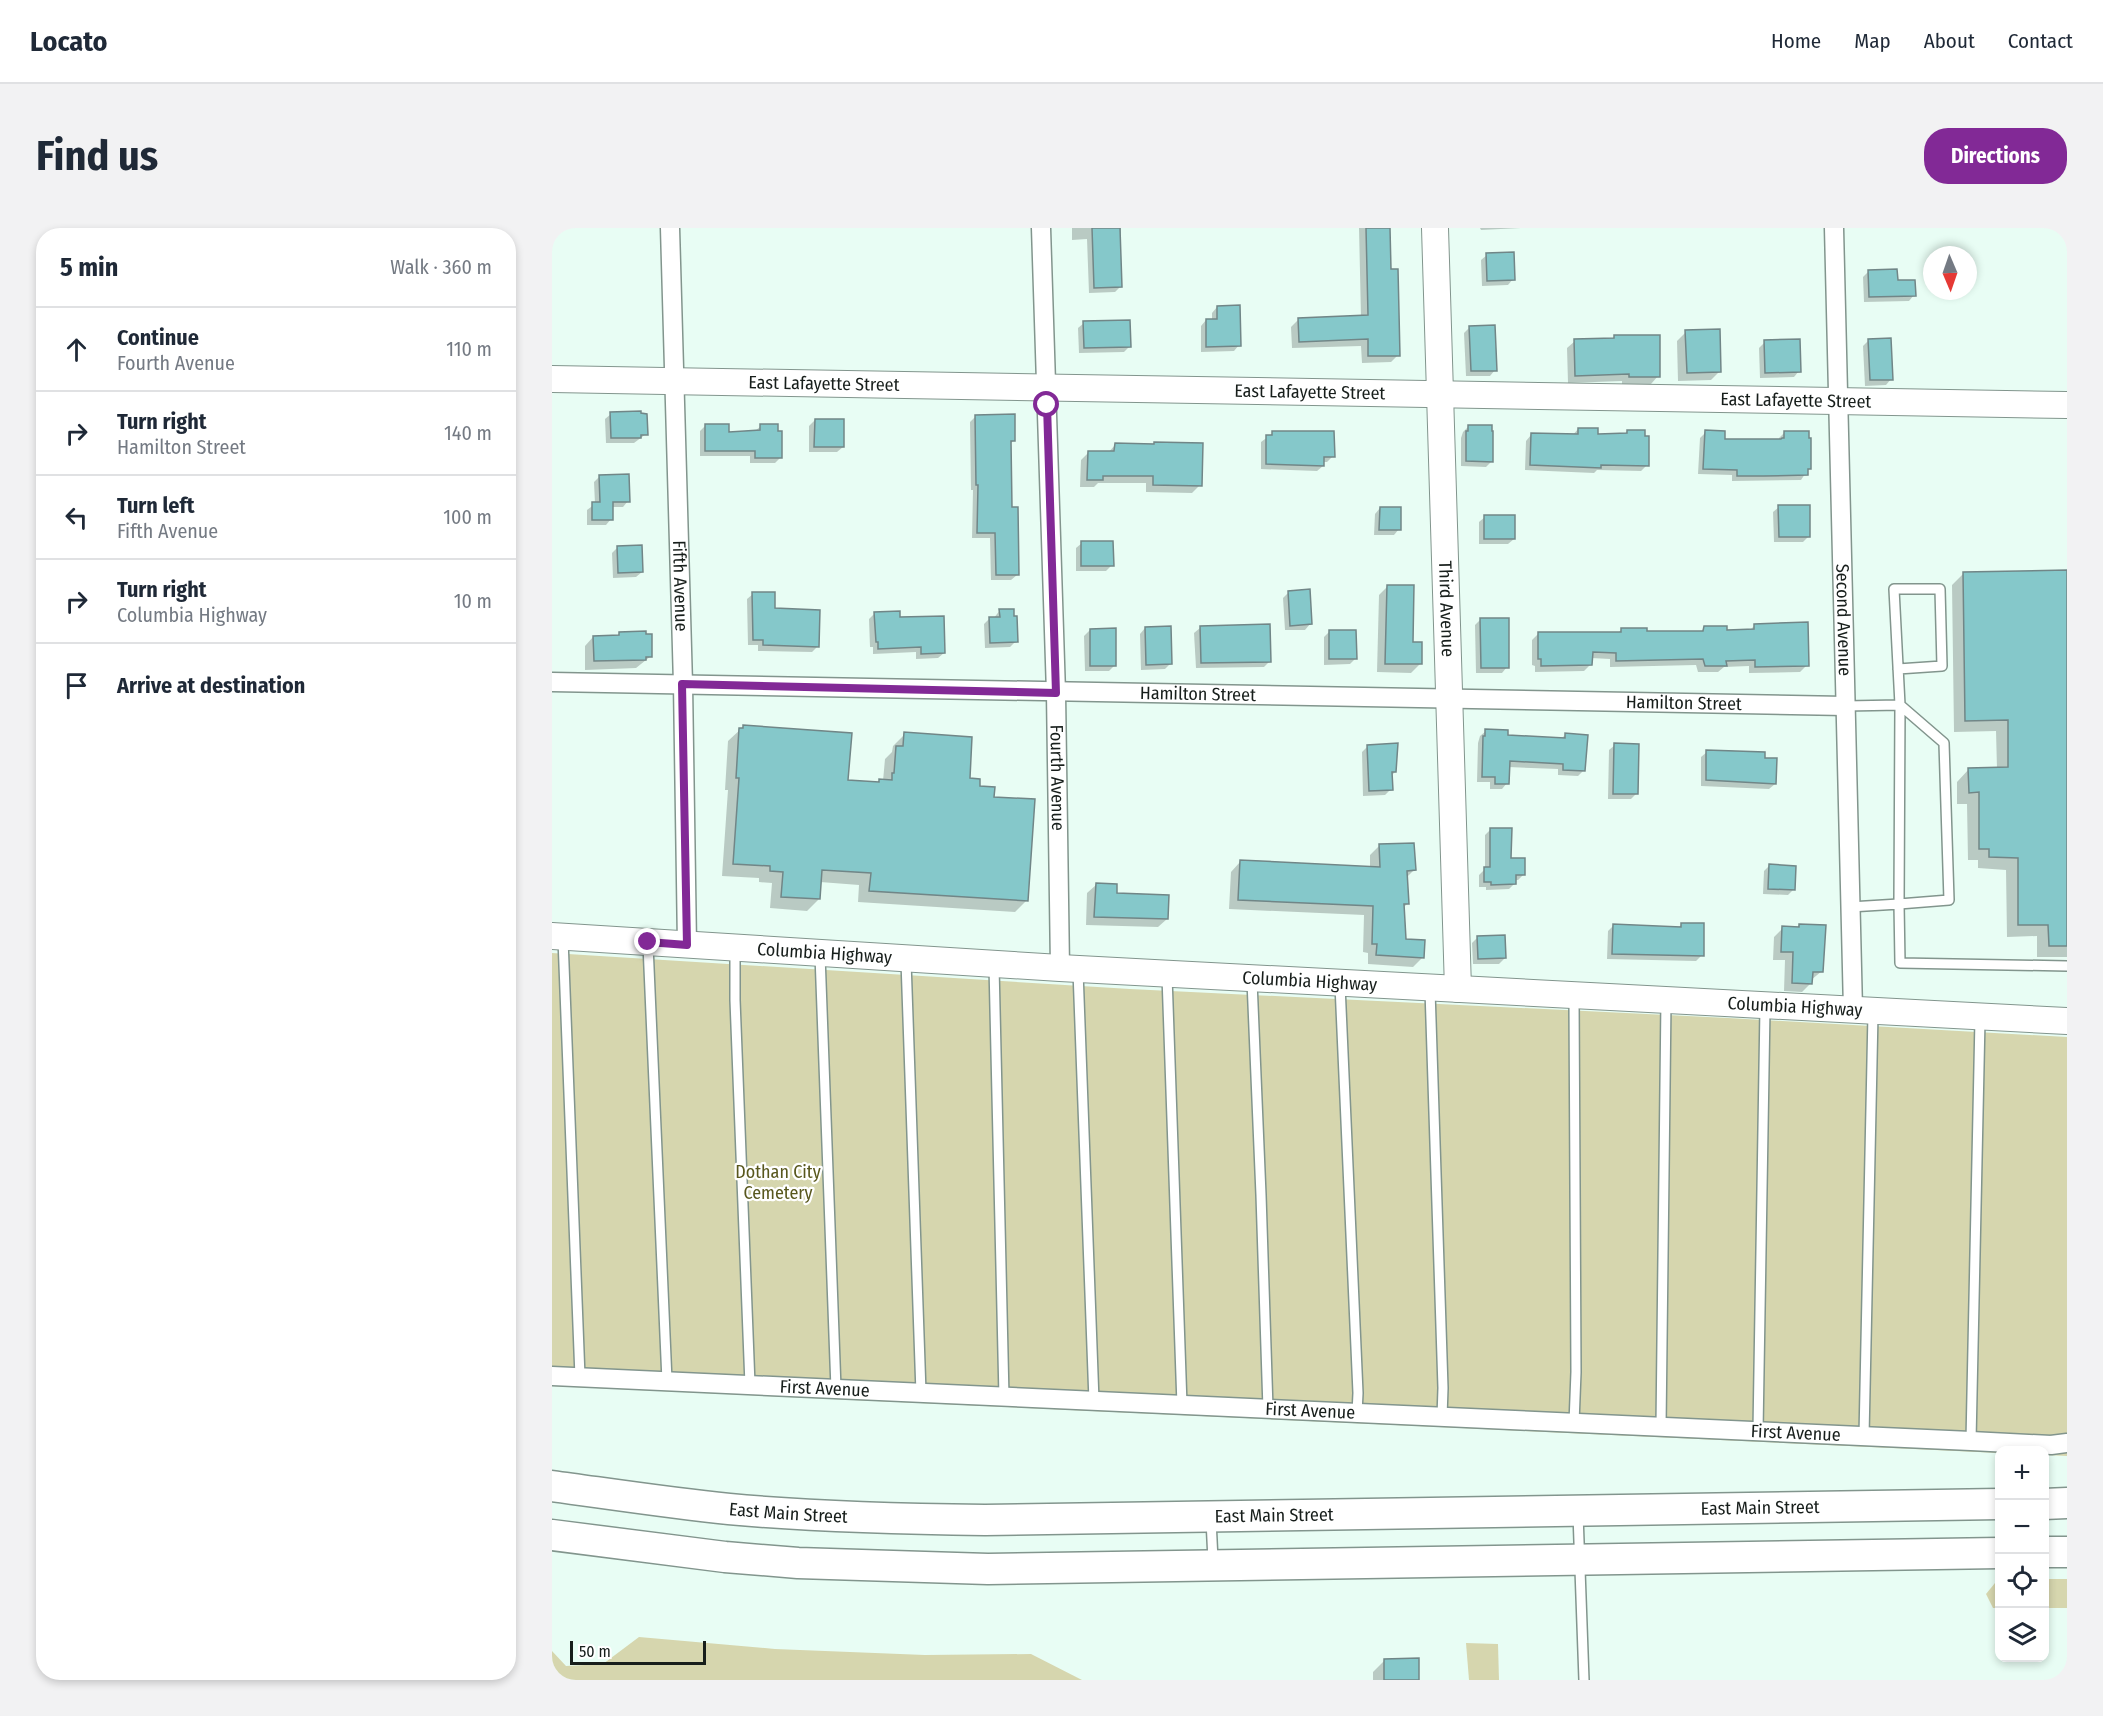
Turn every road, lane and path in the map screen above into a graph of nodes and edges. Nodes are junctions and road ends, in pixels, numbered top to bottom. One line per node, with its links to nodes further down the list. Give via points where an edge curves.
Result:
1 (670, 228): 6 (street, Fifth Avenue)
2 (1041, 228): 7 (street, Fourth Avenue)
3 (1435, 228): 8 (street, Third Avenue)
4 (1834, 228): 9 (street, Second Avenue)
5 (552, 380): 6 (street, East Lafayette Street)
6 (674, 382): 7 (street, East Lafayette Street); 13 (street, Fifth Avenue)
7 (1046, 388): 8 (street, East Lafayette Street); 14 (street, Fourth Avenue)
8 (1440, 395): 9 (street, East Lafayette Street); 15 (street, Third Avenue)
9 (1837, 401): 10 (street, East Lafayette Street); 17 (street, Second Avenue)
10 (2067, 405)
11 (1898, 669): 11 (lane, via 1893,589 1940,589 1942,666); 16 (lane)
12 (552, 682): 13 (street, Hamilton Street)
13 (682, 684): 14 (street, Hamilton Street); 22 (street, Fifth Avenue)
14 (1056, 693): 15 (street, Hamilton Street); 28 (street, Fourth Avenue)
15 (1450, 698): 17 (street, Hamilton Street); 33 (street, Third Avenue)
16 (1900, 705): 17 (lane); 18 (lane); 18 (lane, via 1944,742 1949,900)
17 (1845, 706): 19 (street, Second Avenue)
18 (1899, 904): 19 (lane); 27 (lane, via 1900,963)
19 (1850, 907): 37 (street, Second Avenue)
20 (558, 936): 21 (street, Columbia Highway); 41 (lane)
21 (648, 942): 22 (street, Columbia Highway); 42 (lane)
22 (687, 945): 23 (street, Columbia Highway)
23 (735, 948): 24 (street, Columbia Highway); 43 (lane)
24 (820, 953): 25 (street, Columbia Highway); 44 (lane)
25 (906, 958): 26 (street, Columbia Highway); 45 (lane)
26 (993, 964): 28 (street, Columbia Highway); 46 (lane)
27 (2067, 966)
28 (1069, 968): 29 (street, Columbia Highway); 47 (lane)
29 (1166, 974): 30 (street, Columbia Highway); 48 (lane)
30 (1252, 978): 31 (street, Columbia Highway); 49 (lane)
31 (1340, 983): 32 (street, Columbia Highway); 50 (lane)
32 (1430, 988): 33 (street, Columbia Highway); 51 (lane)
33 (1458, 989): 34 (street, Columbia Highway)
34 (1574, 995): 35 (street, Columbia Highway); 52 (lane)
35 (1666, 1000): 36 (street, Columbia Highway); 53 (lane)
36 (1766, 1005): 37 (street, Columbia Highway); 54 (lane)
37 (1863, 1011): 38 (street, Columbia Highway); 55 (lane)
38 (1980, 1017): 39 (street, Columbia Highway); 56 (lane)
39 (2067, 1021)
40 (552, 1376): 41 (street, First Avenue)
41 (580, 1377): 42 (street, First Avenue)
42 (667, 1381): 43 (street, First Avenue)
43 (750, 1385): 44 (street, First Avenue)
44 (836, 1389): 45 (street, First Avenue)
45 (921, 1393): 46 (street, First Avenue)
46 (1004, 1397): 47 (street, First Avenue)
47 (1094, 1401): 48 (street, First Avenue)
48 (1182, 1405): 49 (street, First Avenue)
49 (1268, 1409): 50 (street, First Avenue)
50 (1357, 1413): 51 (street, First Avenue)
51 (1442, 1417): 52 (street, First Avenue)
52 (1574, 1423): 53 (street, First Avenue)
53 (1661, 1427): 54 (street, First Avenue)
54 (1758, 1431): 55 (street, First Avenue)
55 (1864, 1436): 56 (street, First Avenue)
56 (1971, 1441): 57 (street, First Avenue)
57 (2067, 1443)
58 (552, 1486): 63 (main road, East Main Street, via 729,1509 867,1518)
59 (2067, 1503): 61 (main road)
60 (1995, 1504): 62 (main road, East Main Street)
61 (2049, 1504)
62 (1578, 1511): 63 (main road, East Main Street); 68 (lane)
63 (1211, 1517): 69 (lane)
64 (552, 1535): 69 (main road, via 725,1557 889,1567)
65 (2049, 1552): 66 (main road)
66 (2067, 1552)
67 (1995, 1553): 68 (main road)
68 (1579, 1560): 69 (main road); 70 (lane)
69 (1213, 1566)
70 (1584, 1680)

